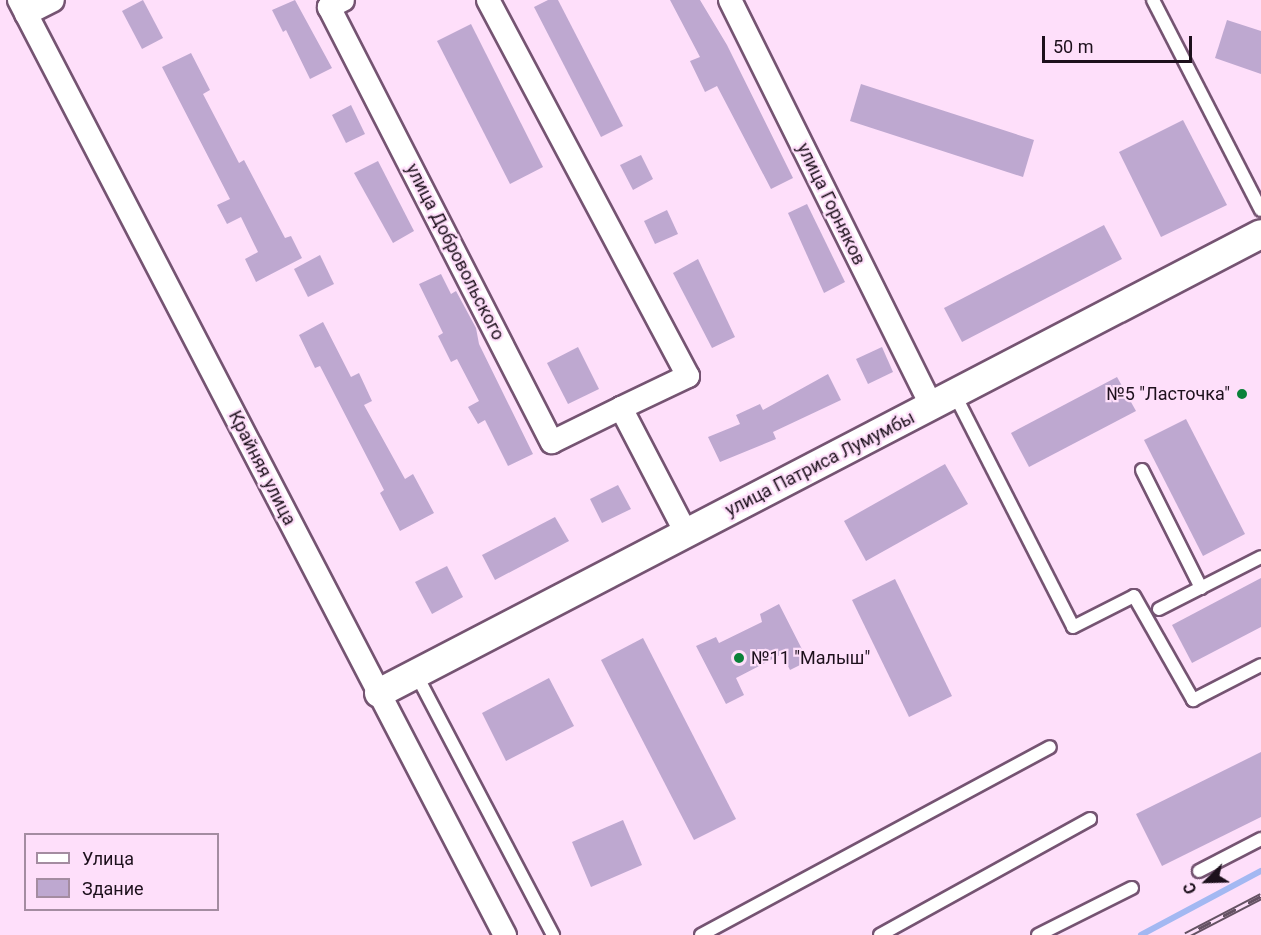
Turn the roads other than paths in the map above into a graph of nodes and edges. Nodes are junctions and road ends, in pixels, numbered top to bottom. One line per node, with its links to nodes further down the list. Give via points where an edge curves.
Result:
1 (53, 0): 6 (street)
2 (343, 0): 10 (street, улица Добровольского, via 329,8 552,442)
3 (488, 0): 10 (street, улица Добровольского, via 687,376)
4 (730, 0): 9 (street, улица Горняков)
5 (1153, 0): 7 (lane)
6 (22, 7): 18 (street, Крайняя улица)
7 (1261, 210)
8 (1261, 234): 9 (street, улица Патриса Лумумбы)
9 (944, 401): 12 (street, улица Патриса Лумумбы); 16 (lane, via 1073,627 1134,596 1193,700)
10 (621, 408): 12 (street)
11 (1142, 470): 14 (lane)
12 (686, 533): 17 (street, улица Патриса Лумумбы)
13 (1261, 557): 14 (lane)
14 (1201, 588): 15 (lane)
15 (1159, 609)
16 (1261, 665)
17 (416, 674): 18 (street, улица Патриса Лумумбы); 25 (lane)
18 (379, 693): 24 (street, Крайняя улица)
19 (1050, 747): 26 (lane)
20 (1090, 819): 27 (lane)
21 (1261, 839): 22 (lane)
22 (1199, 871)
23 (1132, 888): 28 (lane)
24 (506, 935)
25 (553, 935)
26 (701, 935)
27 (880, 935)
28 (1038, 935)

